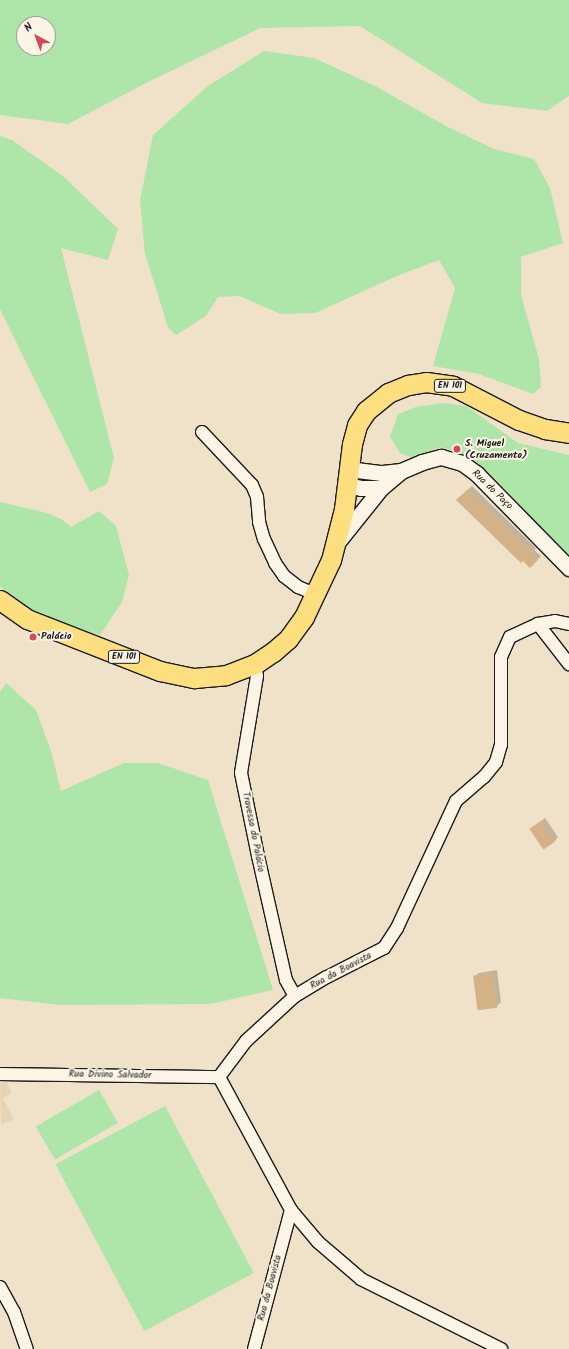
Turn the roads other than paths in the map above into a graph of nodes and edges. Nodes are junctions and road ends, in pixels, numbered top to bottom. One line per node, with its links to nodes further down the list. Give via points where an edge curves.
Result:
1 (202, 432): 8 (street, via 252,485 257,497 259,522 264,539 284,576)
2 (569, 433): 4 (main road, EN 101, via 545,429 519,420 453,386 426,382 408,385 388,393 366,411 357,426 352,444)
3 (402, 471): 4 (street, Rua do Paço); 5 (street); 7 (street, Rua do Paço, via 441,457 462,462 477,474)
4 (348, 477): 5 (street, via 361,488); 6 (main road, EN 101, via 344,509)
5 (381, 488): 6 (street)
6 (335, 545): 8 (main road, EN 101)
7 (569, 568)
8 (315, 594): 12 (main road, EN 101, via 304,617 288,639)
9 (0, 600): 12 (main road, EN 101, via 27,619 160,671 194,678 226,675)
10 (538, 624): 11 (street, Rua da Boavista, via 556,621); 13 (street); 14 (street, Rua da Boavista, via 510,637 502,657 500,745 496,762 484,777 456,801 397,928 384,948)
11 (569, 624)
12 (255, 664): 14 (street, Travessa do Palácio, via 257,676 241,773 286,980)
13 (569, 664)
14 (295, 996): 16 (street, Rua da Boavista, via 246,1041)
15 (0, 1074): 16 (street, Rua Divino Salvador)
16 (219, 1076): 17 (street)
17 (290, 1210): 20 (street, Rua da Boavista); 21 (street, via 318,1242 361,1279)
18 (0, 1287): 19 (street, via 14,1312)
19 (27, 1349)
20 (254, 1349)
21 (501, 1349)

